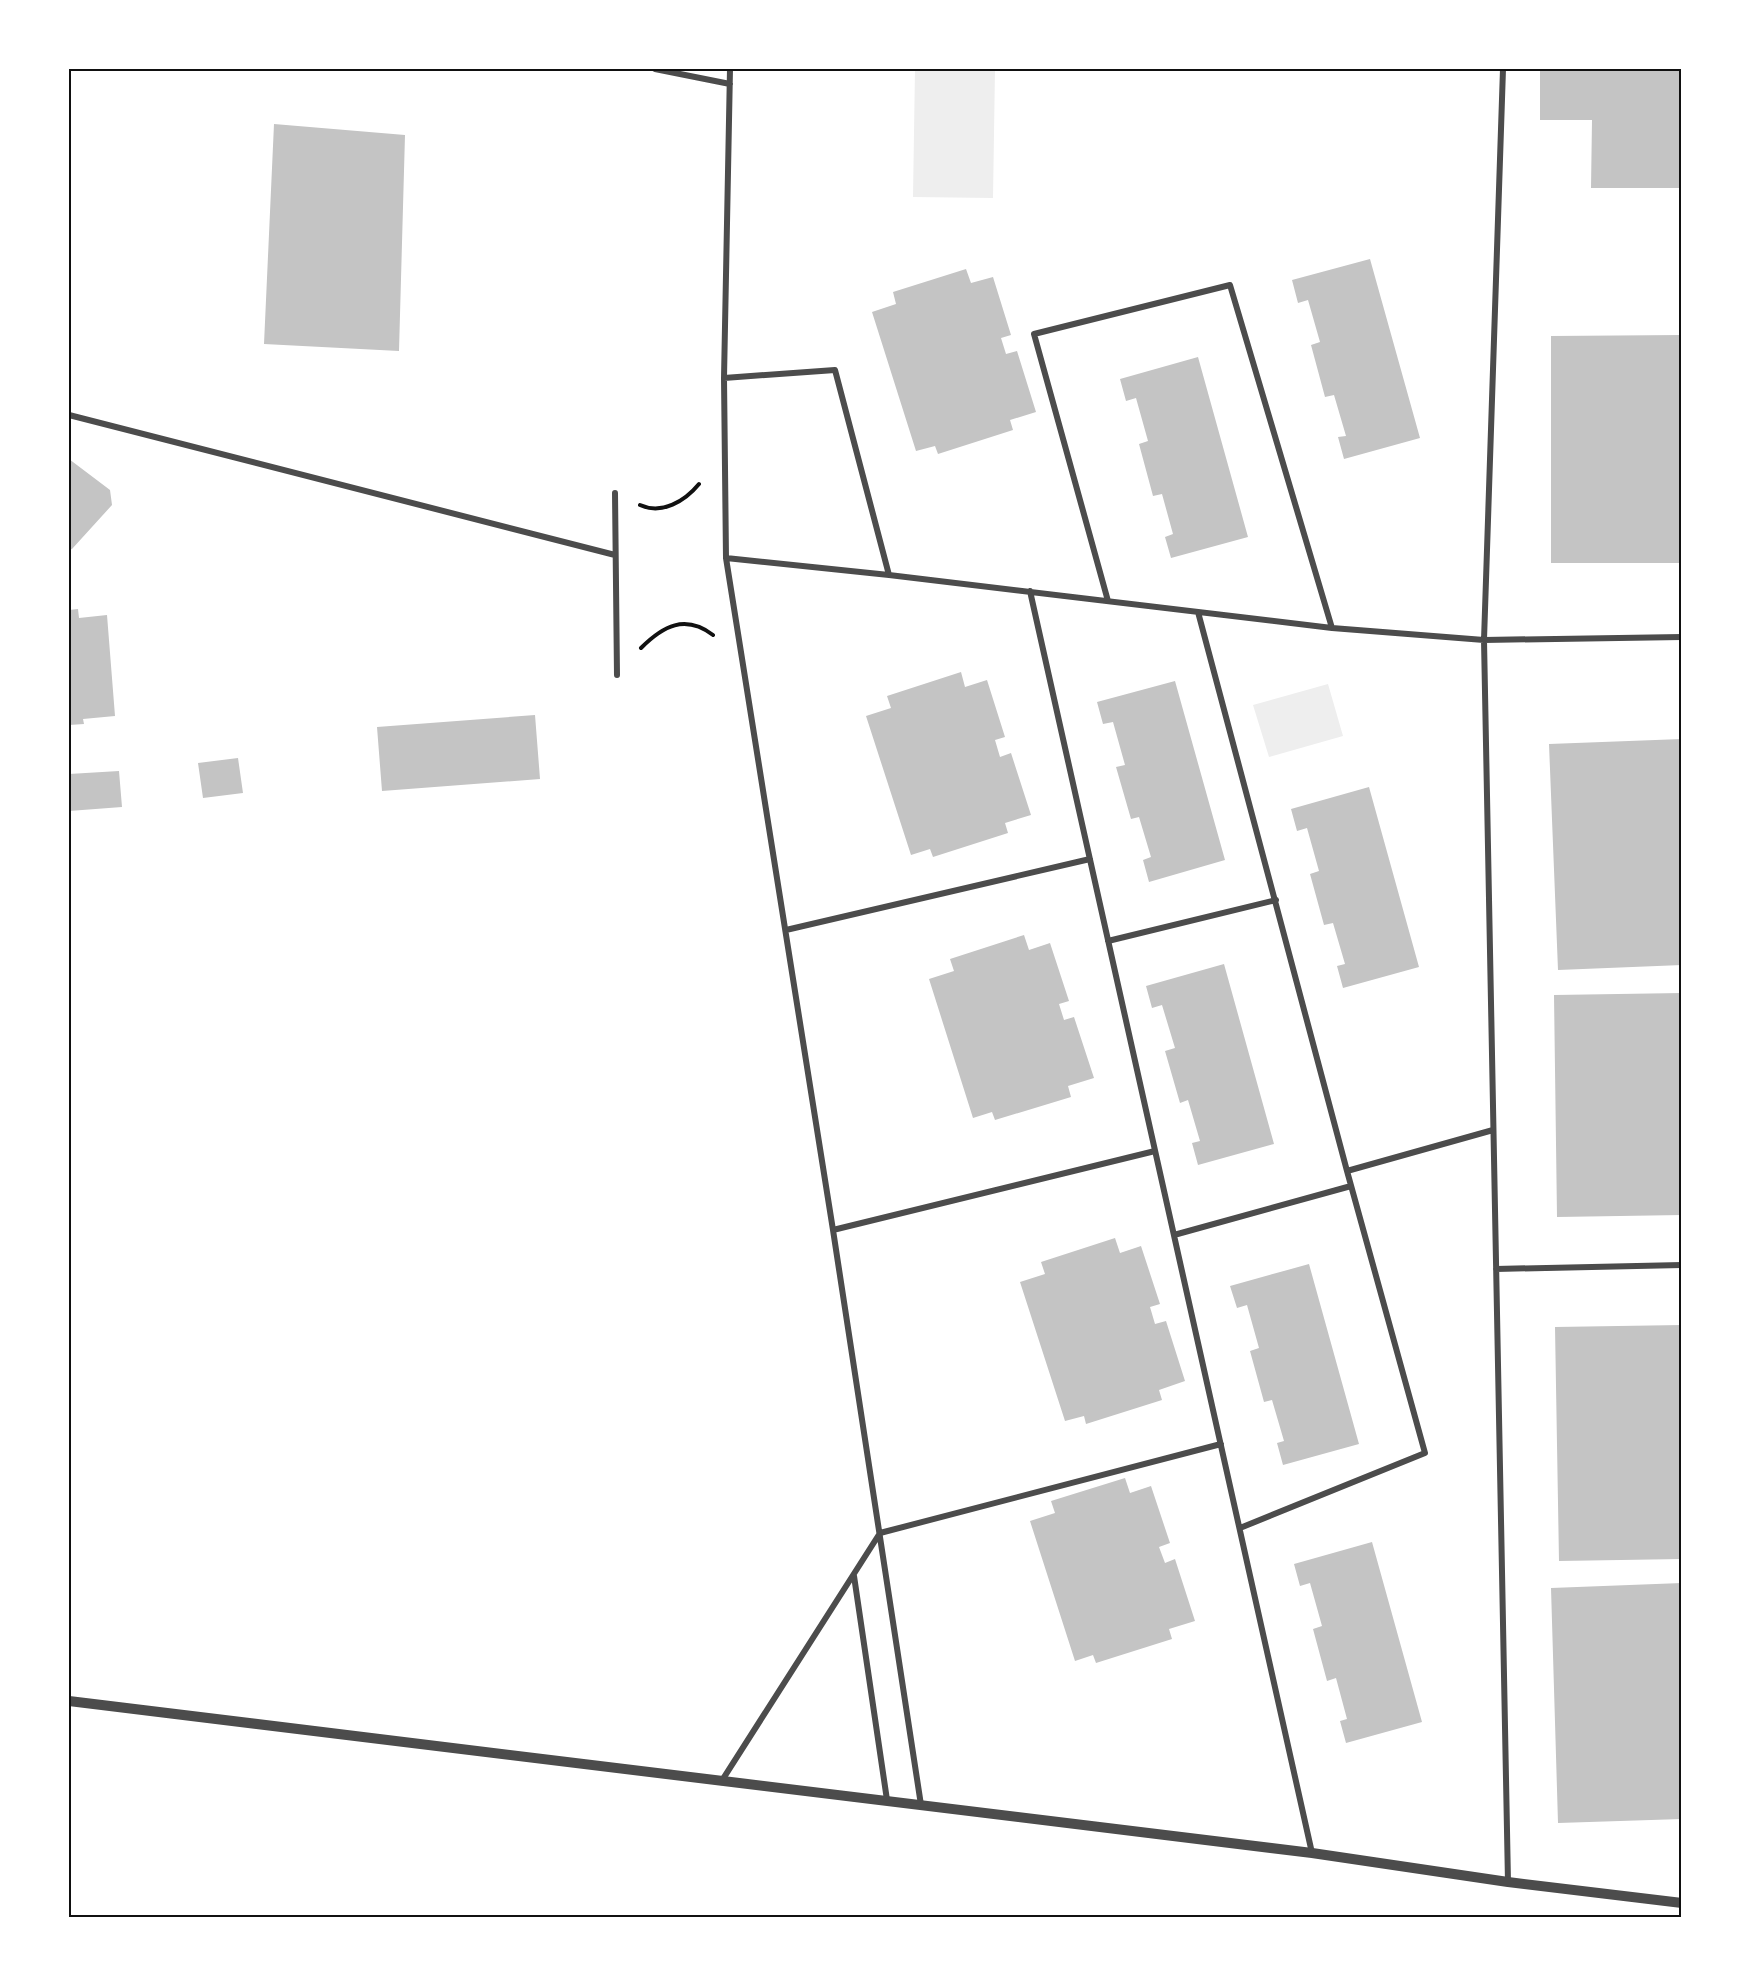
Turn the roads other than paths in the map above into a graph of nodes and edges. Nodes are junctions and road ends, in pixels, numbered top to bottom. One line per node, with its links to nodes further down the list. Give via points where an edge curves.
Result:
1 (655, 69): 4 (street)
2 (730, 69): 4 (street)
3 (1503, 69): 16 (street)
4 (730, 84): 5 (street)
5 (724, 378): 9 (street); 10 (street, via 835,370)
6 (69, 415): 8 (street)
7 (615, 493): 8 (street)
8 (615, 555): 17 (street)
9 (726, 558): 10 (street); 20 (street)
10 (889, 575): 11 (street)
11 (1030, 591): 12 (street); 18 (street)
12 (1108, 601): 13 (street); 14 (street, via 1034,334 1230,285)
13 (1198, 612): 14 (street); 19 (street)
14 (1332, 628): 16 (street)
15 (1682, 637): 16 (street)
16 (1484, 640): 22 (street)
17 (617, 675)
18 (1090, 859): 20 (street); 21 (street)
19 (1276, 900): 21 (street); 24 (street)
20 (786, 930): 26 (street)
21 (1108, 940): 23 (street)
22 (1493, 1130): 24 (street); 29 (street)
23 (1155, 1151): 26 (street); 27 (street)
24 (1347, 1171): 25 (street)
25 (1351, 1186): 27 (street); 31 (street, via 1425,1453)
26 (833, 1230): 32 (street)
27 (1174, 1235): 30 (street)
28 (1682, 1265): 29 (street)
29 (1497, 1269): 39 (street)
30 (1221, 1444): 31 (street); 32 (street)
31 (1240, 1528): 38 (street)
32 (880, 1533): 33 (street); 37 (street)
33 (854, 1576): 35 (street); 36 (street)
34 (69, 1701): 35 (street)
35 (721, 1782): 36 (street)
36 (887, 1800): 37 (street)
37 (921, 1805): 38 (street)
38 (1312, 1853): 39 (street)
39 (1508, 1882): 40 (street)
40 (1682, 1903)

